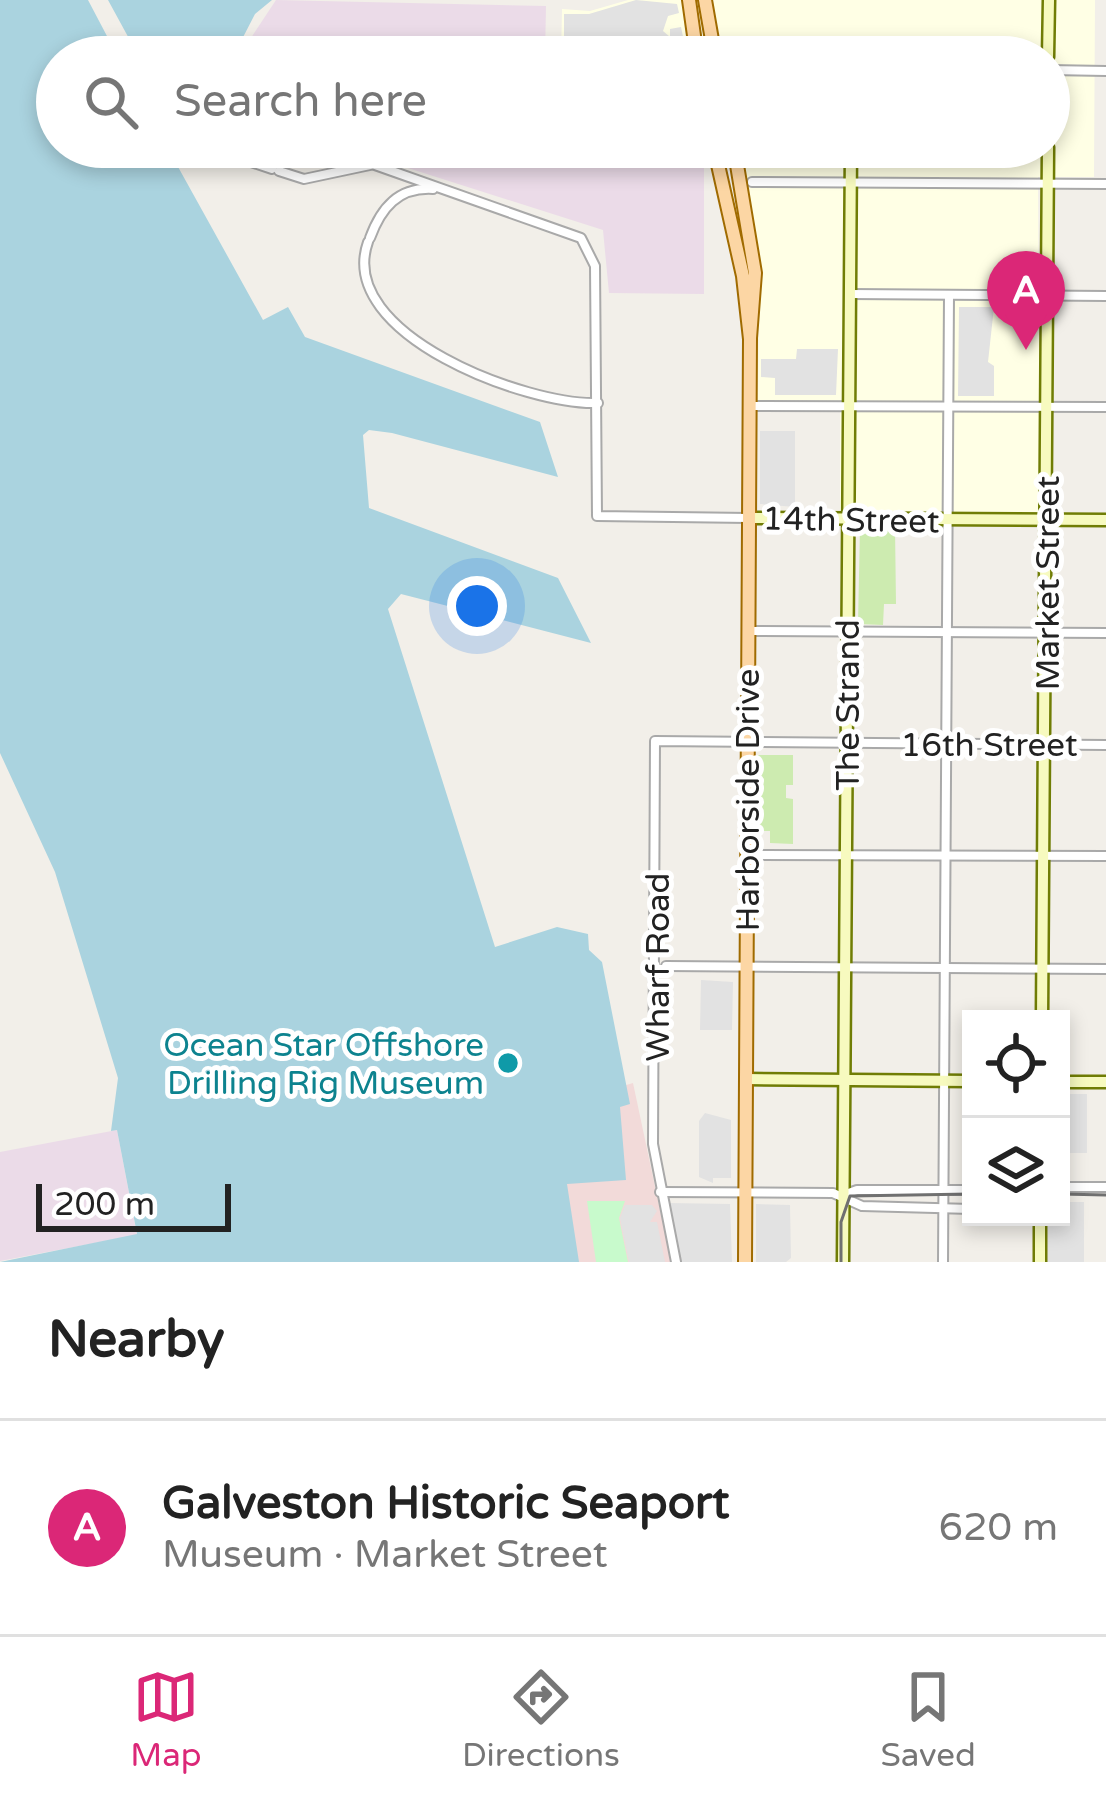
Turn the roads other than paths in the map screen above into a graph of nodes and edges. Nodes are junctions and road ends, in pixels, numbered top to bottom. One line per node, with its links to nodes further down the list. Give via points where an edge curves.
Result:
1 (689, 0): 4 (main road)
2 (1049, 0): 6 (street)
3 (705, 7): 4 (main road)
4 (691, 19): 5 (main road)
5 (694, 36)
6 (1048, 36)
7 (1070, 70): 8 (street)
8 (1106, 71)
9 (269, 168): 10 (street, via 304,179)
10 (356, 168)
11 (379, 168): 20 (street)
12 (719, 168): 25 (main road, Harborside Drive)
13 (738, 168): 25 (main road, Harborside Drive, via 755,273)
14 (850, 168): 17 (street, The Strand)
15 (1048, 168): 18 (street, Market Street)
16 (752, 182): 17 (street)
17 (850, 182): 18 (street); 21 (street, The Strand)
18 (1048, 183): 19 (street); 23 (street, Market Street)
19 (1106, 184)
20 (444, 190): 26 (street, via 567,231 590,251); 26 (street, via 418,188 384,207 362,273 367,293 385,317 441,357 569,404)
21 (850, 295): 22 (street); 28 (street, The Strand)
22 (949, 295): 23 (street); 29 (street)
23 (1048, 296): 24 (street); 30 (street, Market Street)
24 (1106, 296)
25 (750, 339): 27 (main road, Harborside Drive)
26 (598, 403): 32 (street, 14th Street, via 597,516)
27 (749, 406): 28 (street); 32 (main road, Harborside Drive)
28 (849, 406): 29 (street); 33 (street, The Strand)
29 (948, 406): 30 (street); 34 (street)
30 (1048, 406): 31 (street); 35 (street, Market Street)
31 (1106, 407)
32 (749, 518): 33 (street, 14th Street); 37 (main road, Harborside Drive)
33 (848, 519): 34 (street, 14th Street); 38 (street, The Strand)
34 (947, 520): 35 (street, 14th Street); 39 (street)
35 (1047, 520): 36 (street, 14th Street); 40 (street, Market Street)
36 (1106, 520)
37 (748, 631): 38 (street); 43 (main road, Harborside Drive)
38 (848, 632): 39 (street); 44 (street, The Strand)
39 (947, 633): 40 (street); 45 (street)
40 (1047, 633): 41 (street); 46 (street, Market Street)
41 (1106, 633)
42 (656, 741): 43 (street, 16th Street); 70 (street, Wharf Road, via 653,1144)
43 (748, 742): 44 (street, 16th Street); 48 (main road, Harborside Drive)
44 (847, 743): 45 (street, 16th Street); 49 (street, The Strand)
45 (947, 744): 46 (street, 16th Street); 50 (street)
46 (1046, 745): 47 (street, 16th Street); 51 (street, Market Street)
47 (1106, 745)
48 (747, 855): 49 (street); 54 (main road, Harborside Drive)
49 (846, 856): 50 (street); 55 (street, The Strand)
50 (946, 856): 51 (street); 56 (street)
51 (1046, 856): 52 (street); 58 (street, Market Street)
52 (1106, 856)
53 (666, 966): 54 (street)
54 (746, 967): 55 (street); 60 (main road, Harborside Drive)
55 (845, 968): 56 (street); 61 (street, The Strand)
56 (945, 968): 58 (street); 62 (street)
57 (1106, 969): 58 (street)
58 (1043, 970): 59 (street, Market Street)
59 (1042, 1010)
60 (746, 1079): 61 (street); 71 (main road, Harborside Drive)
61 (844, 1080): 62 (street); 72 (street, The Strand)
62 (944, 1081): 63 (street); 68 (street)
63 (962, 1081)
64 (1070, 1082): 65 (street)
65 (1106, 1082)
66 (1070, 1187): 67 (street)
67 (1106, 1187)
68 (944, 1190): 69 (street); 72 (street); 73 (street)
69 (962, 1190)
70 (660, 1192): 71 (street); 76 (street, Wharf Road)
71 (746, 1192): 72 (street); 77 (main road, Harborside Drive)
72 (842, 1196): 73 (street, via 862,1206); 78 (street, The Strand)
73 (943, 1209): 74 (street); 79 (street)
74 (962, 1209)
75 (1040, 1226): 80 (street)
76 (676, 1262)
77 (746, 1262)
78 (843, 1262)
79 (943, 1262)
80 (1040, 1262)

